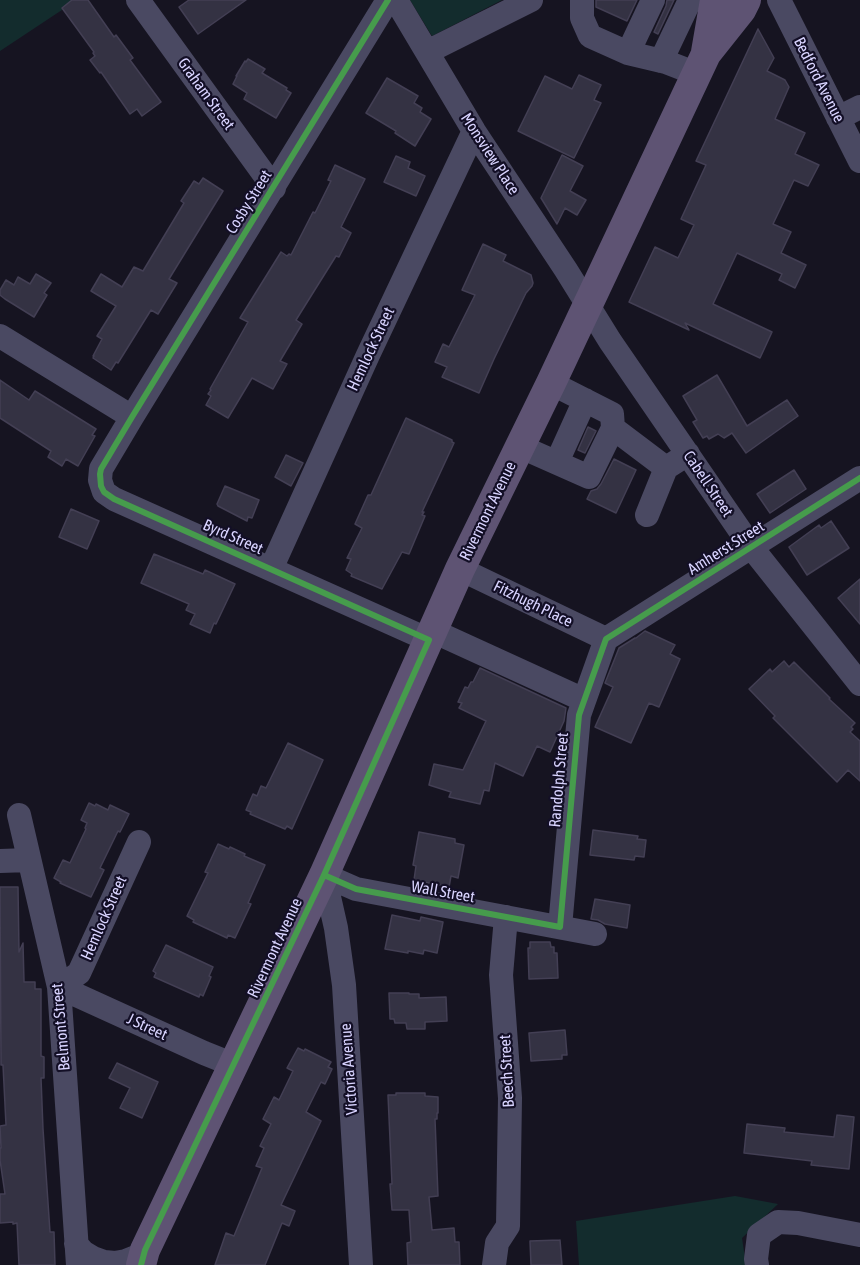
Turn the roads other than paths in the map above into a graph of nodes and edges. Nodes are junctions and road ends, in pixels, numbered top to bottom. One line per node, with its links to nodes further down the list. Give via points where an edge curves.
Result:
1 (138, 0): 19 (street, Graham Street)
2 (388, 0): 19 (street, Cosby Street)
3 (396, 0): 11 (street, Monsview Place)
4 (531, 0): 11 (street)
5 (582, 0): 12 (street, via 582,18 590,36)
6 (654, 0): 12 (street)
7 (690, 0): 13 (street)
8 (715, 0): 14 (main road, Rivermont Avenue)
9 (746, 0): 14 (main road, Rivermont Avenue)
10 (779, 0): 16 (street, Bedford Avenue)
11 (427, 52): 17 (street, Monsview Place)
12 (628, 53): 13 (street)
13 (661, 61): 14 (street)
14 (701, 64): 20 (main road, Rivermont Avenue)
15 (860, 107): 16 (street)
16 (838, 118): 18 (street, Bedford Avenue)
17 (474, 131): 20 (street, Monsview Place); 34 (street, Hemlock Street)
18 (860, 161)
19 (274, 188): 25 (street, Cosby Street)
20 (588, 306): 22 (main road, Rivermont Avenue); 23 (street, Cabell Street)
21 (0, 336): 25 (street)
22 (551, 383): 24 (street); 27 (main road, Rivermont Avenue)
23 (650, 399): 26 (street); 28 (street, Cabell Street)
24 (585, 400): 26 (street); 29 (street)
25 (132, 417): 34 (street, Byrd Street, via 101,469 104,492)
26 (612, 421): 29 (street, via 589,477); 30 (street)
27 (519, 446): 29 (street); 35 (main road, Rivermont Avenue)
28 (688, 454): 30 (street); 33 (street, Cabell Street)
29 (556, 462)
30 (666, 468): 32 (street)
31 (860, 478): 33 (street, Amherst Street)
32 (647, 515)
33 (752, 548): 37 (street, Amherst Street); 38 (street, Cabell Street)
34 (271, 569): 36 (street, Byrd Street)
35 (460, 569): 36 (main road, Rivermont Avenue); 37 (street, Fitzhugh Place)
36 (431, 636): 39 (street, Byrd Street); 44 (main road, Rivermont Avenue)
37 (606, 639): 39 (street, Randolph Street)
38 (860, 684)
39 (584, 700): 46 (street, Randolph Street, via 579,715)
40 (20, 815): 42 (street, Belmont Street)
41 (139, 842): 48 (street, Hemlock Street, via 79,973)
42 (29, 860): 43 (street); 48 (street, Belmont Street)
43 (0, 861)
44 (324, 875): 45 (street, Wall Street, via 356,889); 49 (main road, Rivermont Avenue); 53 (street, Victoria Avenue, via 344,986)
45 (506, 917): 46 (street, Wall Street); 54 (street, Beech Street, via 501,975 510,1098 508,1226 497,1243)
46 (560, 927): 47 (street, Wall Street)
47 (595, 934)
48 (59, 987): 49 (street, J Street); 51 (street, Belmont Street)
49 (234, 1065): 52 (main road, Rivermont Avenue)
50 (860, 1235): 55 (street, via 778,1222 759,1235)
51 (77, 1254): 52 (street, Belmont Street, via 83,1252 115,1263)
52 (143, 1257)
53 (361, 1265)
54 (494, 1265)
55 (757, 1265)

